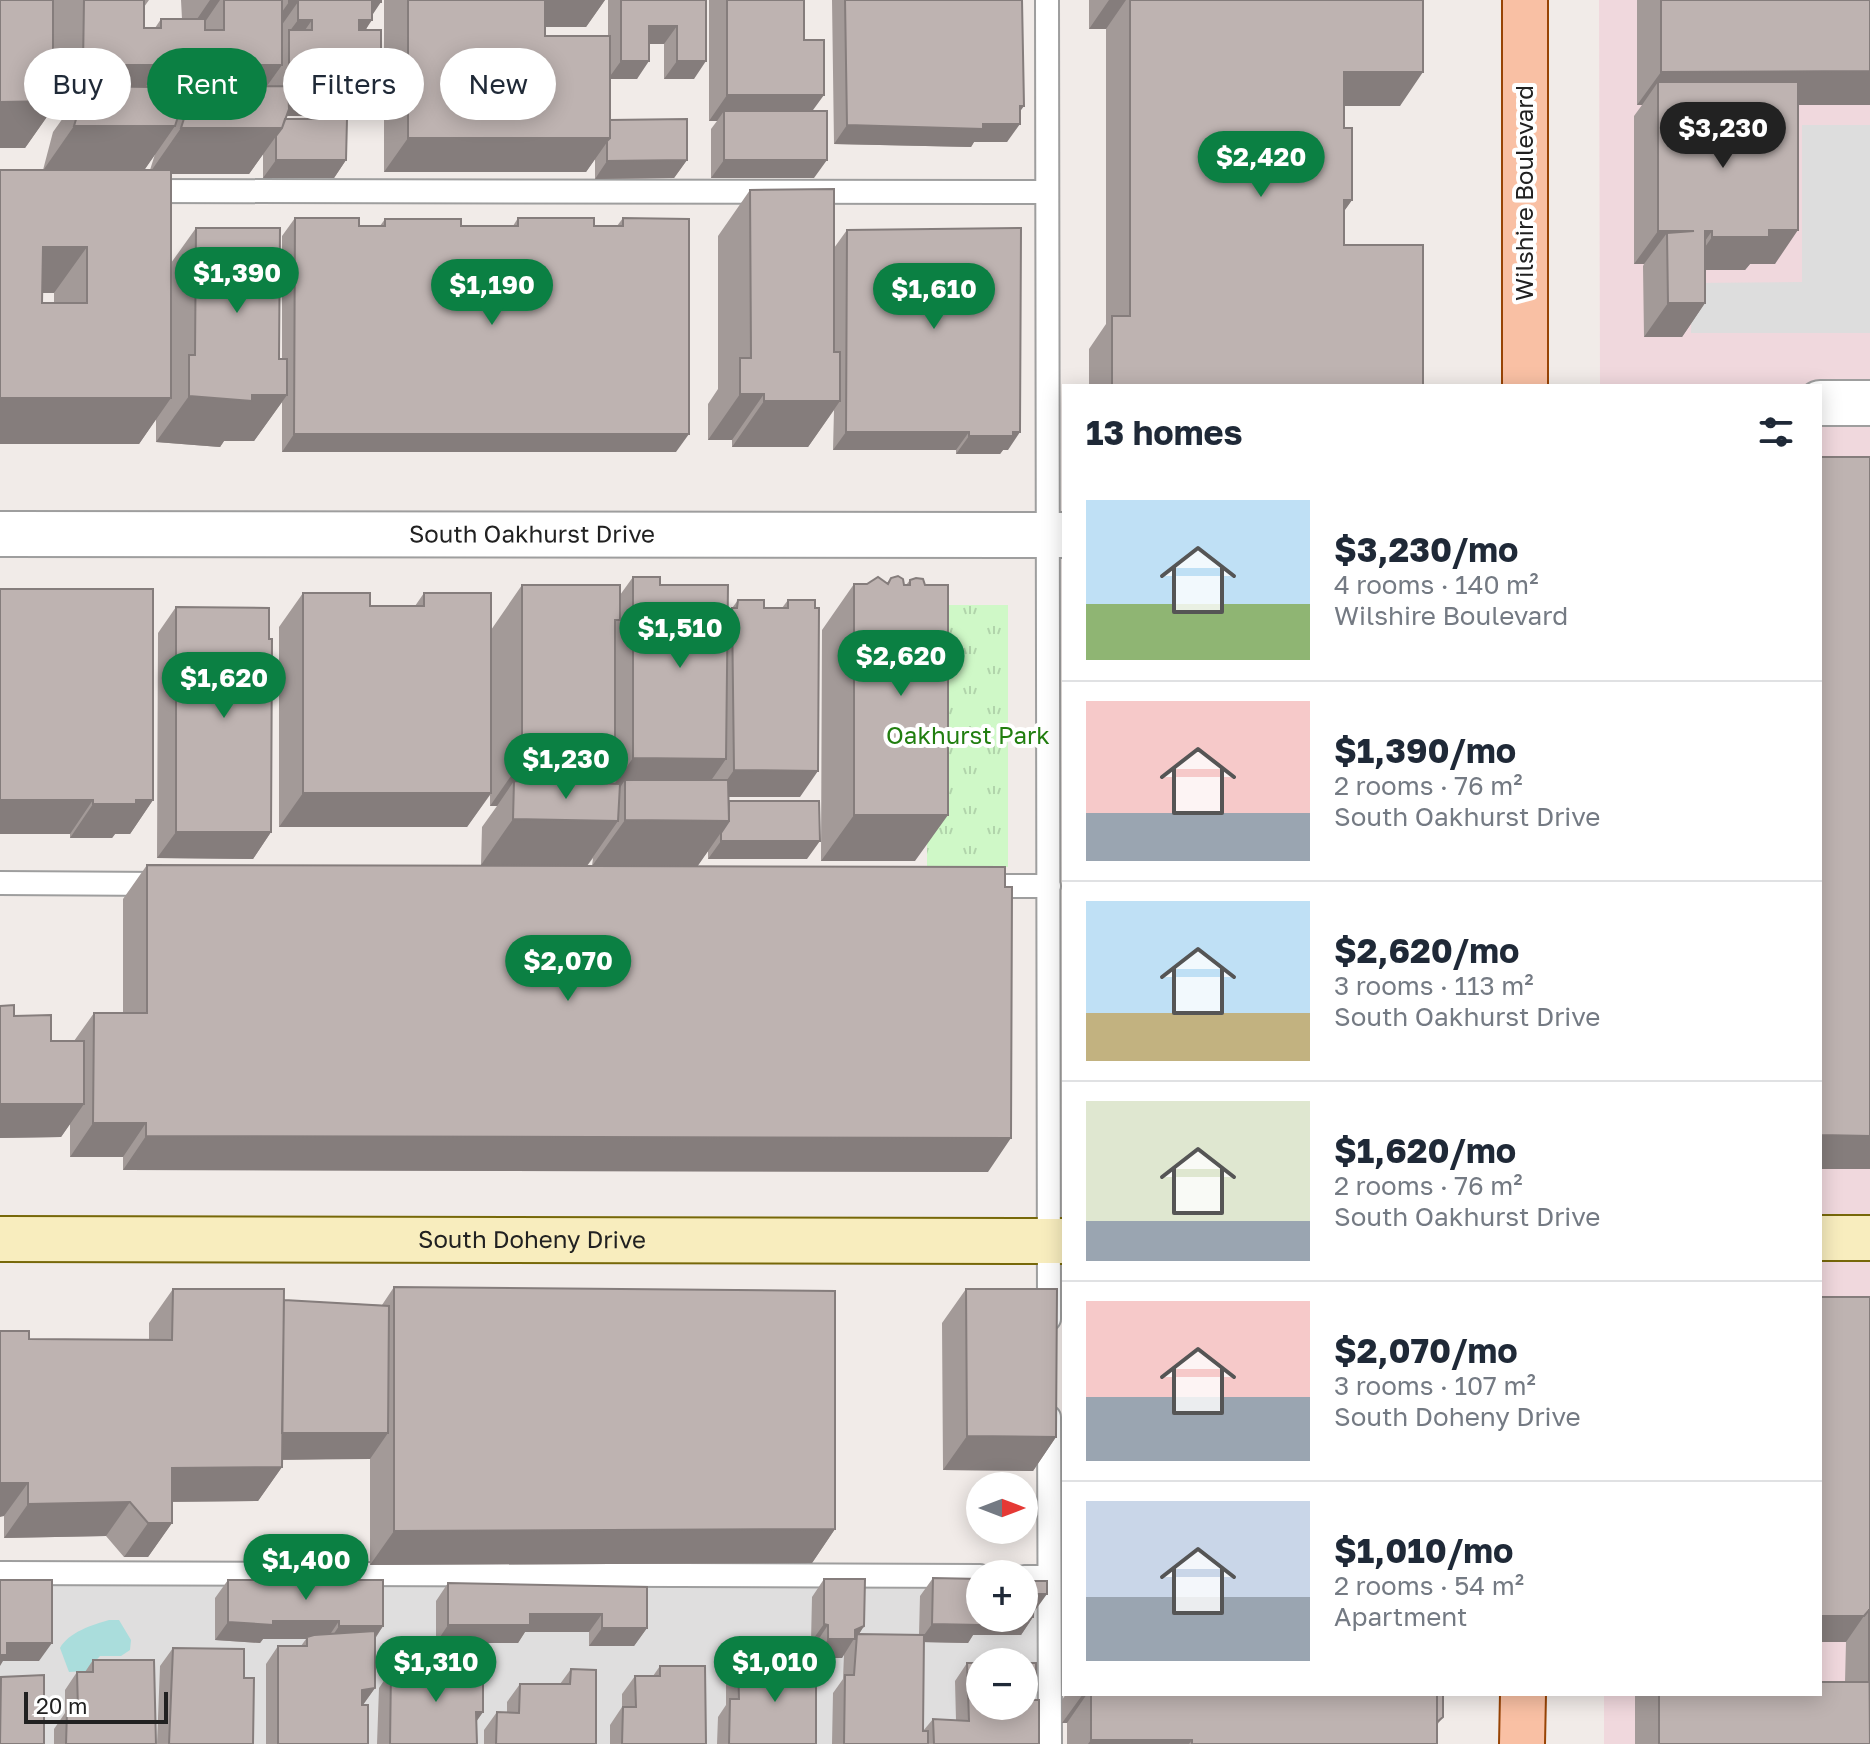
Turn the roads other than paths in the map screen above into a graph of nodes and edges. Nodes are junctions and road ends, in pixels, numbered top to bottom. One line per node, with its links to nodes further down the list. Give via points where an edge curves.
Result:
1 (1047, 0): 4 (lane)
2 (1525, 0): 5 (main road, Wilshire Boulevard)
3 (111, 191): 4 (lane)
4 (1047, 192): 9 (lane)
5 (1525, 384)
6 (1822, 403): 7 (street)
7 (1870, 403)
8 (0, 534): 9 (street, South Oakhurst Drive)
9 (1056, 535): 13 (lane)
10 (0, 883): 11 (lane)
11 (191, 884)
12 (953, 886): 13 (lane)
13 (1049, 886): 17 (lane)
14 (1822, 1238): 15 (street)
15 (1870, 1238)
16 (0, 1239): 17 (street, South Doheny Drive)
17 (1056, 1241): 18 (lane)
18 (1049, 1340)
19 (1049, 1387): 23 (lane)
20 (0, 1573): 21 (lane)
21 (966, 1576)
22 (1038, 1577): 23 (lane)
23 (1049, 1577): 25 (lane)
24 (1523, 1696): 26 (main road)
25 (1050, 1744)
26 (1522, 1744)

